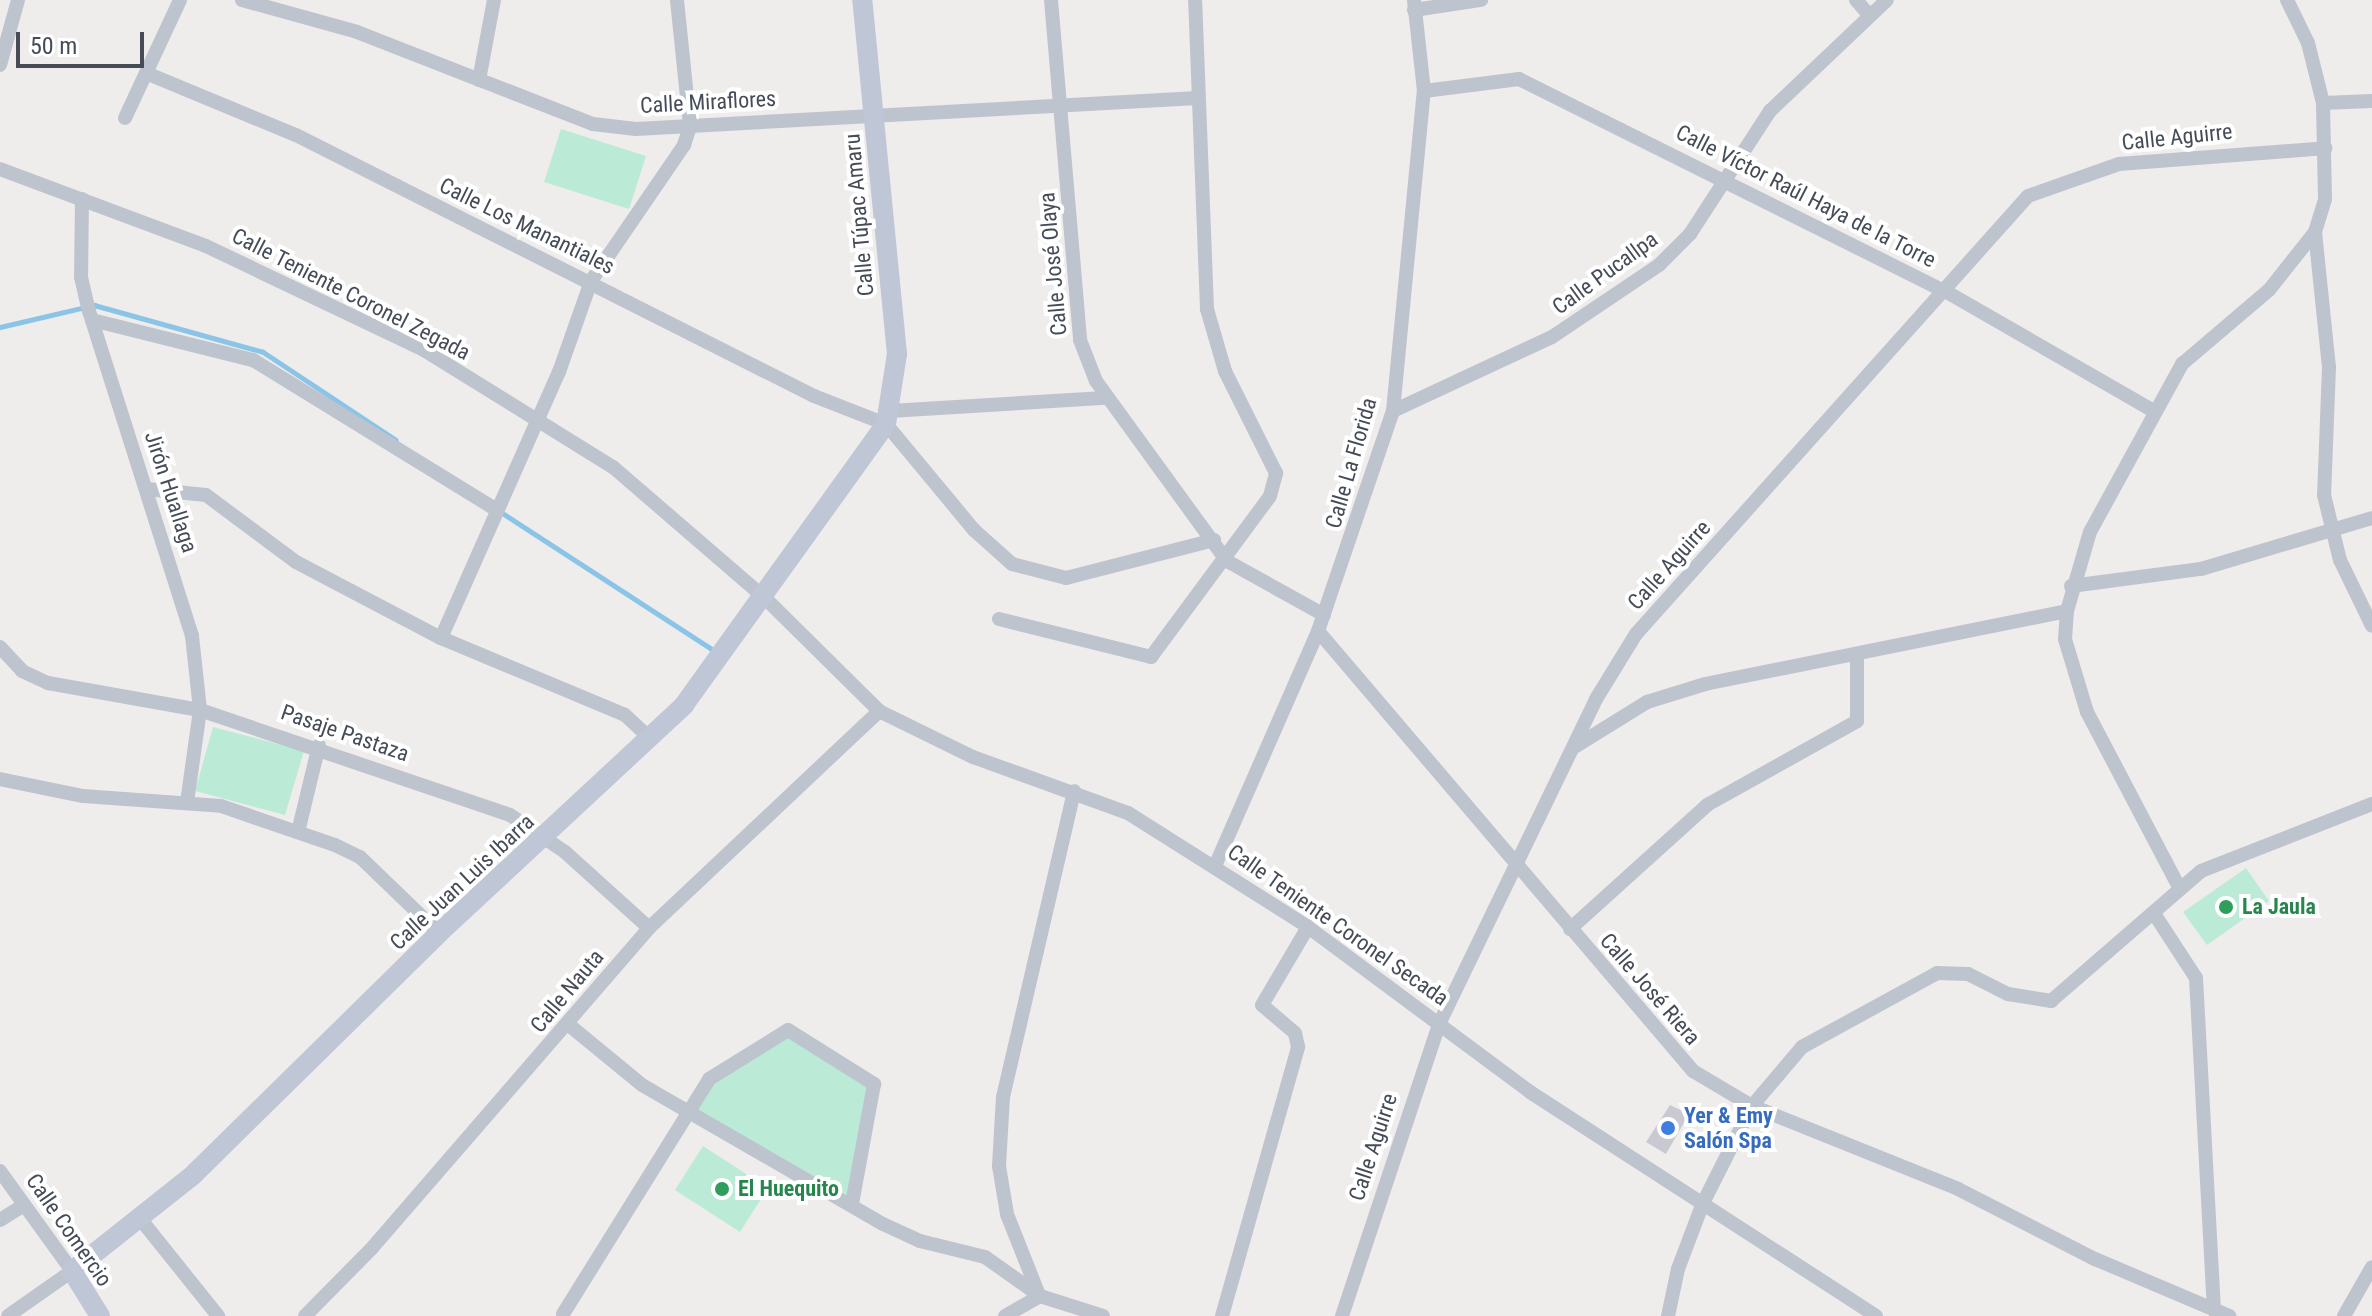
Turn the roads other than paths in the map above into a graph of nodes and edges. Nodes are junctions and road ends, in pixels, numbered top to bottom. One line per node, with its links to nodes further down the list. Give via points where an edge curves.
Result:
1 (18, 0): 15 (street)
2 (180, 0): 16 (street)
3 (242, 0): 17 (street, Calle Miraflores, via 357,32)
4 (494, 0): 17 (street)
5 (677, 0): 25 (street)
6 (862, 0): 23 (street, Calle Túpac Amaru)
7 (1051, 0): 22 (street, Calle José Olaya)
8 (1195, 0): 19 (street)
9 (1481, 0): 13 (street)
10 (1856, 0): 14 (street)
11 (1887, 0): 14 (street, Calle Pucallpa)
12 (2287, 0): 21 (street, via 2308,43)
13 (1414, 5): 18 (street, Calle La Florida)
14 (1868, 14): 28 (street, Calle Pucallpa, via 1770,111)
15 (0, 65)
16 (146, 73): 24 (street); 31 (street, Calle Los Manantiales, via 296,135)
17 (479, 80): 25 (street, Calle Miraflores, via 593,124)
18 (1424, 91): 28 (street, Calle Víctor Raúl Haya de la Torre, via 1519,79); 36 (street, Calle La Florida)
19 (1197, 98): 22 (street, Calle Miraflores); 44 (street, via 1212,339 1276,473 1270,496)
20 (2372, 101): 21 (street)
21 (2323, 103): 26 (street)
22 (1062, 108): 23 (street, Calle Miraflores); 34 (street, Calle José Olaya, via 1080,340)
23 (873, 114): 25 (street, Calle Miraflores); 37 (street, Calle Túpac Amaru, via 897,354)
24 (125, 118)
25 (690, 126): 31 (street, via 684,145)
26 (2325, 148): 30 (street, via 2325,199); 32 (street, Calle Aguirre, via 2119,164 2059,182 2028,196)
27 (0, 169): 29 (street, Calle Teniente Coronel Zegada)
28 (1728, 180): 32 (street, Calle Víctor Raúl Haya de la Torre); 36 (street, Calle Pucallpa, via 1690,234 1607,301 1489,371)
29 (82, 199): 33 (street, Jirón Huallaga); 38 (street, Calle Teniente Coronel Zegada, via 206,246 424,350)
30 (2315, 232): 35 (street, via 2269,290 2182,364); 42 (street, via 2329,367 2323,450)
31 (591, 281): 37 (street, Calle Los Manantiales, via 814,396); 38 (street)
32 (1945, 291): 35 (street, Calle Víctor Raúl Haya de la Torre); 59 (street, Calle Aguirre, via 1636,634)
33 (89, 311): 39 (street, Jirón Huallaga); 40 (street, via 253,360)
34 (1105, 398): 37 (street); 43 (street, Calle José Olaya)
35 (2152, 410): 45 (street, via 2097,518)
36 (1393, 411): 48 (street, Calle La Florida)
37 (888, 418): 43 (street, via 974,530 1012,564 1066,578); 46 (street, Calle Juan Luis Ibarra)
38 (537, 420): 40 (street); 46 (street, Calle Teniente Coronel Zegada, via 613,467)
39 (147, 489): 52 (street, via 206,495 296,562); 55 (street, Jirón Huallaga, via 192,636)
40 (494, 508): 52 (street)
41 (2372, 518): 42 (street)
42 (2331, 531): 45 (street, via 2201,569); 50 (street)
43 (1214, 540): 44 (street, Calle José Olaya)
44 (1227, 561): 48 (street, Calle José Olaya); 49 (street, via 1151,657)
45 (2071, 586): 47 (street)
46 (766, 599): 56 (street, Calle Teniente Coronel Secada); 57 (street, Calle Juan Luis Ibarra)
47 (2067, 611): 54 (street); 68 (street, via 2065,639 2087,712)
48 (1324, 615): 51 (street, Calle La Florida)
49 (999, 619)
50 (2372, 626)
51 (1318, 631): 66 (street, Calle La Florida); 67 (street, Calle José Riera)
52 (441, 638): 57 (street, via 579,692 625,715)
53 (0, 647): 55 (street, Pasaje Pastaza, via 22,671 48,683)
54 (1857, 654): 59 (street, via 1661,698); 72 (street, via 1857,721 1707,805)
55 (200, 710): 58 (street, Pasaje Pastaza); 62 (street, Jirón Huallaga)
56 (879, 711): 61 (street, Calle Teniente Coronel Secada, via 973,757); 71 (street, Calle Nauta)
57 (651, 739): 65 (street, Calle Juan Luis Ibarra)
58 (319, 745): 64 (street); 65 (street, Pasaje Pastaza, via 510,815)
59 (1572, 749): 67 (street, Calle Aguirre)
60 (0, 779): 62 (street, via 83,796)
61 (1074, 791): 66 (street, Calle Teniente Coronel Secada, via 1128,813); 86 (street, via 1003,1097 999,1166 1007,1214)
62 (187, 802): 64 (street)
63 (2372, 804): 68 (street, via 2270,839 2201,871)
64 (298, 832): 73 (street, via 360,857)
65 (545, 838): 71 (street, Pasaje Pastaza); 73 (street, Calle Juan Luis Ibarra)
66 (1215, 866): 70 (street, Calle Teniente Coronel Secada)
67 (1516, 869): 72 (street, Calle José Riera); 74 (street, Calle Aguirre)
68 (2180, 889): 69 (street)
69 (2155, 915): 76 (street, via 2051,1001 2008,994 1968,974 1919,980 1802,1047); 87 (street, via 2196,978)
70 (1308, 927): 74 (street, Calle Teniente Coronel Secada); 95 (street, via 1262,1005 1295,1033 1298,1047)
71 (649, 928): 75 (street, Calle Nauta)
72 (1570, 929): 76 (street, Calle José Riera, via 1666,1047 1693,1071)
73 (439, 933): 83 (street, Calle Juan Luis Ibarra)
74 (1440, 1022): 79 (street, Calle Teniente Coronel Secada, via 1530,1092); 96 (street, Calle Aguirre)
75 (569, 1025): 77 (street); 92 (street, Calle Nauta)
76 (1752, 1106): 79 (street); 87 (street, Calle José Riera, via 1958,1189 2095,1259)
77 (687, 1113): 80 (street); 80 (street, via 709,1079 788,1030 874,1084); 88 (street)
78 (0, 1171): 81 (street, Calle Comercio)
79 (1703, 1203): 97 (street, via 1678,1269); 98 (street, Calle Teniente Coronel Secada)
80 (852, 1204): 86 (street, via 920,1241 985,1257)
81 (22, 1206): 82 (street); 85 (street, Calle Comercio)
82 (0, 1220)
83 (142, 1221): 85 (street, Calle Juan Luis Ibarra); 91 (street)
84 (2372, 1267): 99 (street)
85 (72, 1271): 89 (street, Calle Juan Luis Ibarra); 90 (street, Calle Comercio)
86 (1040, 1296): 93 (street); 94 (street)
87 (2221, 1313)
88 (563, 1314)
89 (8, 1316)
90 (100, 1316)
91 (218, 1316)
92 (305, 1316)
93 (1005, 1316)
94 (1101, 1316)
95 (1222, 1316)
96 (1342, 1316)
97 (1668, 1316)
98 (1876, 1316)
99 (2344, 1316)

